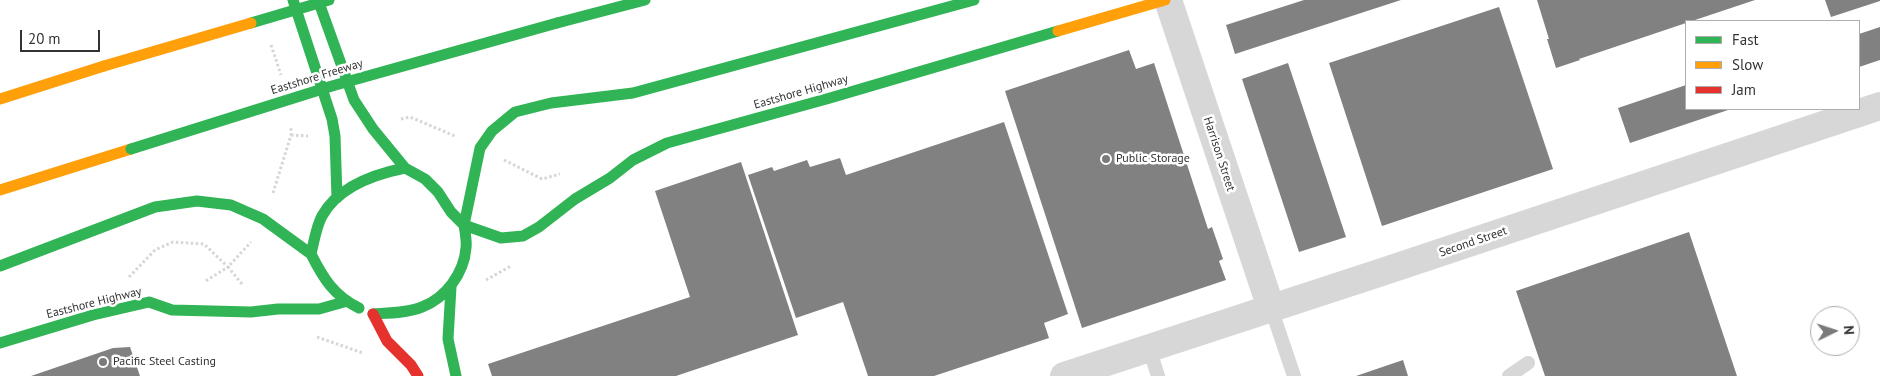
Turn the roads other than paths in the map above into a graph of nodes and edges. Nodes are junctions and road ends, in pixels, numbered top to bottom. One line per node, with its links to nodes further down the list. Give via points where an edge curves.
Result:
1 (293, 0): 11 (main road, via 336,136)
2 (318, 0): 9 (main road, via 354,100)
3 (329, 0): 7 (main road, bridge)
4 (646, 0): 10 (main road, Eastshore Freeway, bridge, via 332,86)
5 (974, 0): 12 (main road, via 633,93 550,103 515,112 492,131 480,148)
6 (1166, 0): 12 (main road, Eastshore Highway, via 667,143 633,160 523,236 501,238); 17 (street, Harrison Street)
7 (0, 98)
8 (1880, 106): 17 (street, Second Street)
9 (405, 168): 11 (main road, via 384,172 348,188); 12 (main road, via 425,179)
10 (0, 190)
11 (337, 198): 13 (main road, via 322,216)
12 (464, 225): 15 (main road, via 466,248)
13 (311, 254): 14 (main road, via 263,219 231,205 196,200 155,207); 16 (main road, via 327,284)
14 (0, 266)
15 (451, 287): 18 (main road, via 421,308); 23 (main road, via 448,340)
16 (344, 302): 18 (main road); 19 (main road, Eastshore Highway, via 319,309 251,312 172,310 149,302)
17 (1270, 308): 20 (street, Second Street); 26 (lane)
18 (373, 314): 22 (main road, via 387,340)
19 (0, 343)
20 (1149, 348): 24 (street, Second Street); 25 (lane)
21 (1528, 363): 27 (lane)
22 (418, 376)
23 (456, 376)
24 (1064, 376)
25 (1158, 376)
26 (1294, 376)
27 (1509, 376)

